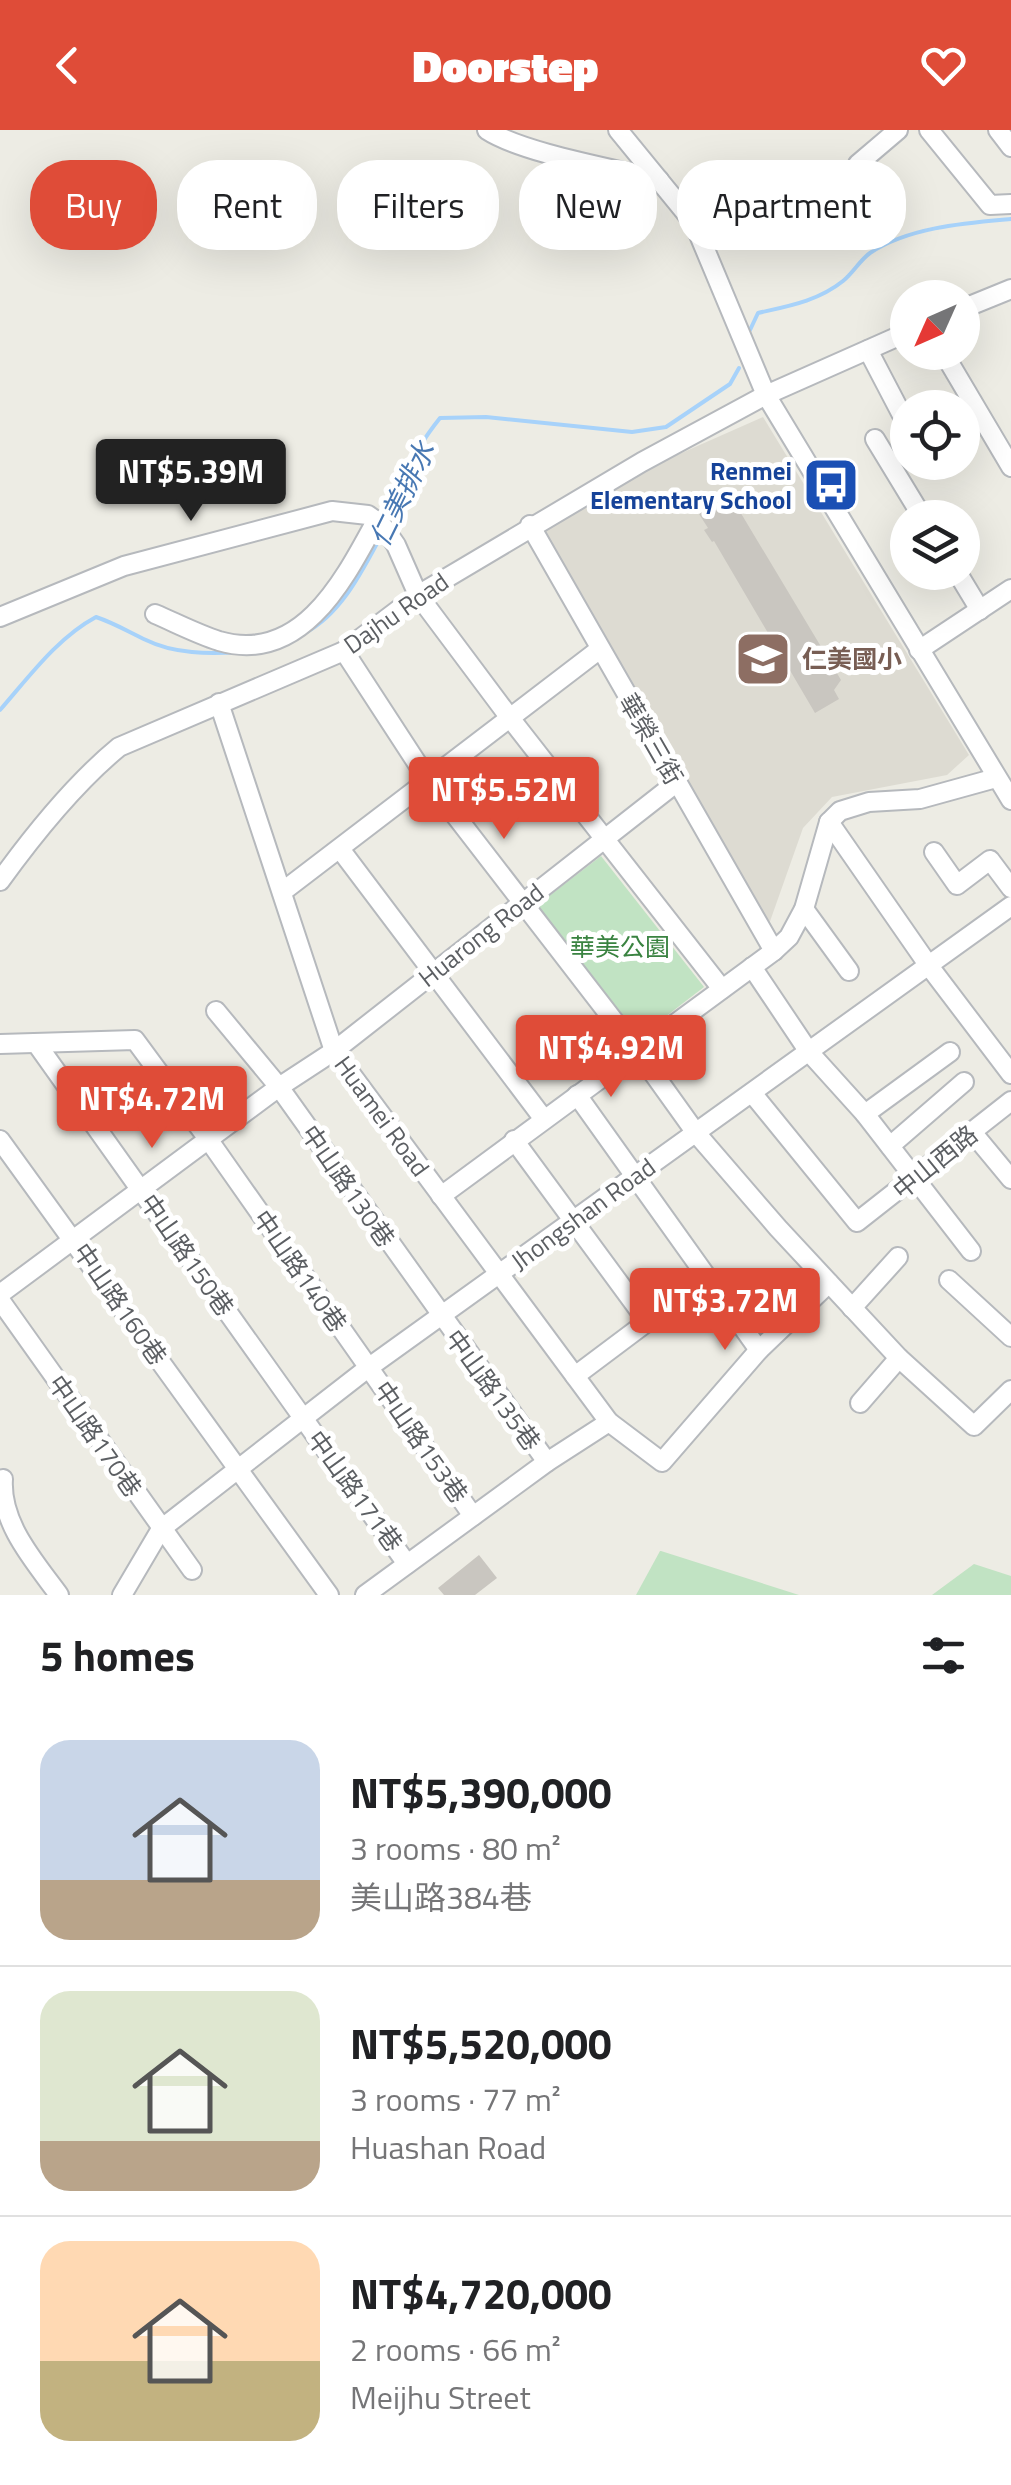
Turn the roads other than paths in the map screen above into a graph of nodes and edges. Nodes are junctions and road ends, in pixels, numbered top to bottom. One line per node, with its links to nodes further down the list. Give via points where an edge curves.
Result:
1 (487, 130): 8 (street)
2 (618, 130): 8 (street)
3 (898, 130): 7 (street)
4 (929, 130): 9 (street, via 990,205)
5 (998, 130): 6 (street)
6 (1011, 147)
7 (863, 160)
8 (660, 180): 16 (street, via 694,223)
9 (1011, 204)
10 (1009, 295): 11 (street)
11 (980, 304)
12 (890, 340): 13 (street, Dajhu Road)
13 (868, 350): 15 (street); 16 (street, Dajhu Road)
14 (954, 370): 18 (street)
15 (890, 393)
16 (766, 396): 21 (street, Dajhu Road); 29 (street)
17 (875, 440): 19 (street)
18 (1011, 467)
19 (912, 500)
20 (379, 523): 24 (street); 26 (street, via 332,599 272,642 221,642); 27 (street, via 368,515 332,511 124,566)
21 (530, 525): 24 (street, Dajhu Road); 28 (street, 華榮三街)
22 (1011, 589): 25 (street)
23 (968, 590): 25 (street)
24 (418, 595): 30 (street, Dajhu Road); 32 (street)
25 (980, 610): 29 (street)
26 (155, 614)
27 (0, 617)
28 (600, 649): 32 (street); 35 (street, 華榮三街)
29 (919, 650): 33 (street)
30 (344, 651): 31 (street, Dajhu Road); 34 (street)
31 (219, 703): 41 (street, Dajhu Road, via 108,756); 43 (street, Huamei Road)
32 (510, 718): 34 (street); 38 (street)
33 (996, 778): 36 (street); 37 (street, via 920,799 870,802 840,811)
34 (428, 780): 39 (street); 44 (street)
35 (676, 783): 38 (street, Huarong Road); 47 (street, 華榮三街)
36 (1011, 799)
37 (829, 822): 46 (street); 48 (street)
38 (603, 840): 44 (street, Huarong Road); 52 (street)
39 (340, 849): 43 (street); 51 (street)
40 (934, 852): 42 (street, via 956,884 990,860)
41 (0, 881)
42 (1011, 888)
43 (282, 892): 56 (street, Huamei Road)
44 (522, 904): 51 (street, Huarong Road); 57 (street)
45 (1011, 906): 48 (street, Jhongshan Road)
46 (804, 909): 47 (street); 50 (street)
47 (774, 951): 49 (street)
48 (929, 966): 58 (street, Jhongshan Road); 60 (street)
49 (752, 967): 52 (street); 58 (street)
50 (849, 971)
51 (434, 973): 56 (street, Huarong Road); 67 (street)
52 (722, 989): 57 (street)
53 (216, 1011): 62 (street, 中山路130巷)
54 (36, 1043): 55 (street, 中山路140巷); 70 (street, 中山路140巷, via 134,1040); 77 (street, 中山路150巷)
55 (0, 1044)
56 (334, 1051): 62 (street, Huarong Road); 78 (street, Huamei Road)
57 (638, 1052): 64 (street); 68 (street)
58 (810, 1052): 63 (street, Jhongshan Road); 66 (street)
59 (950, 1052): 66 (street)
60 (1011, 1074)
61 (964, 1082): 73 (street)
62 (279, 1087): 70 (street, Huarong Road); 89 (street, 中山路130巷)
63 (752, 1093): 68 (street, Jhongshan Road); 75 (street, 中山西路, via 857,1222)
64 (577, 1095): 67 (street); 74 (street)
65 (1011, 1101): 69 (street, 中山西路)
66 (866, 1114): 73 (street)
67 (543, 1118): 72 (street)
68 (696, 1132): 74 (street, Jhongshan Road); 86 (street)
69 (972, 1132): 75 (street, 中山西路); 76 (street)
70 (208, 1139): 77 (street, Huarong Road); 94 (street, 中山路140巷)
71 (0, 1140): 80 (street, 中山路160巷)
72 (514, 1140): 78 (street); 79 (street)
73 (890, 1146): 75 (street)
74 (635, 1177): 79 (street, Jhongshan Road); 84 (street)
75 (914, 1178): 81 (street)
76 (1011, 1179)
77 (141, 1189): 80 (street, Huarong Road); 98 (street, 中山路150巷)
78 (441, 1196): 83 (street, Huamei Road)
79 (573, 1222): 83 (street, Jhongshan Road); 90 (street)
80 (74, 1239): 87 (street, Huarong Road); 101 (street, 中山路160巷)
81 (971, 1251)
82 (898, 1257): 88 (street)
83 (500, 1274): 89 (street, Jhongshan Road); 95 (street, Huamei Road)
84 (707, 1277): 90 (street); 92 (street)
85 (950, 1280): 91 (street)
86 (829, 1283): 88 (street); 92 (street)
87 (2, 1290): 104 (street, 中山路170巷)
88 (852, 1308): 93 (street)
89 (440, 1317): 94 (street, Jhongshan Road); 100 (street, 中山路135巷)
90 (648, 1321): 95 (street)
91 (1011, 1337)
92 (759, 1350): 99 (street, Huamei Road, via 662,1462)
93 (899, 1358): 96 (street, via 974,1426); 97 (street)
94 (368, 1368): 98 (street, Jhongshan Road); 103 (street, 中山路153巷)
95 (574, 1376): 99 (street, Huamei Road)
96 (1011, 1390)
97 (860, 1403)
98 (304, 1419): 101 (street, Jhongshan Road); 105 (street, 中山路171巷)
99 (609, 1422): 100 (street)
100 (547, 1462): 103 (street)
101 (238, 1470): 104 (street, Jhongshan Road); 109 (street, 中山路160巷)
102 (3, 1479): 107 (street, via 0,1500 9,1522)
103 (473, 1516): 105 (street)
104 (162, 1530): 106 (street, 中山路170巷); 108 (street)
105 (408, 1564): 110 (street)
106 (192, 1570)
107 (59, 1595)
108 (122, 1595)
109 (329, 1595)
110 (365, 1595)

